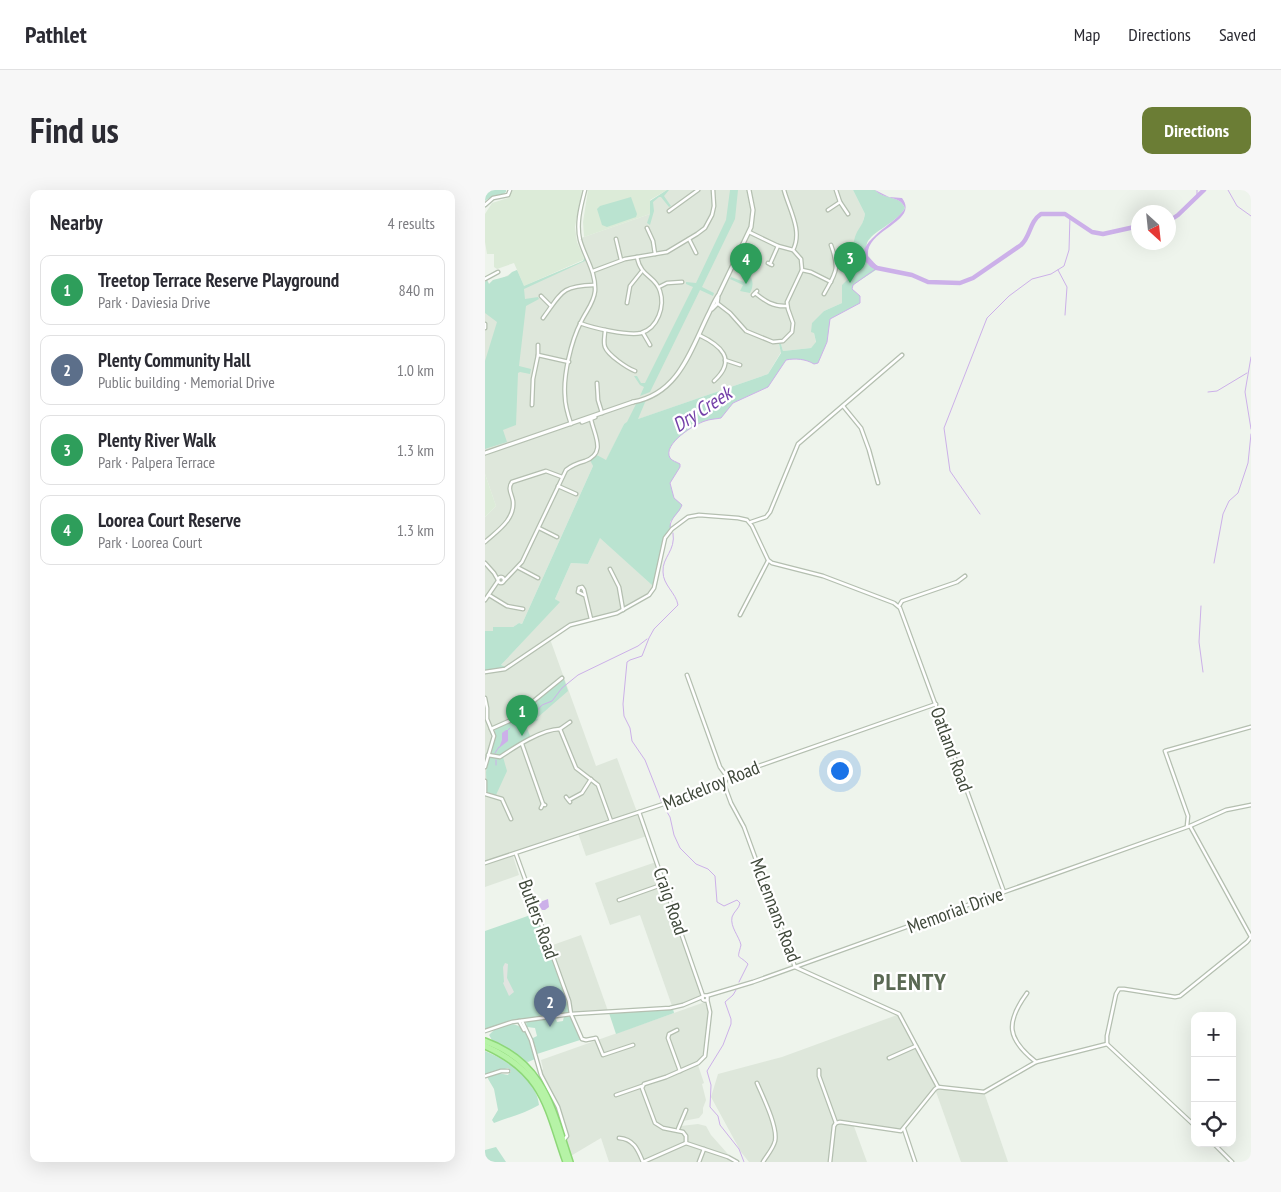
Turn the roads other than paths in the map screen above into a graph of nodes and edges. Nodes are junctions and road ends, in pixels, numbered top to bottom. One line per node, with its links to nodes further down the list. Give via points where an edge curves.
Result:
1 (509, 190): 9 (street)
2 (585, 190): 26 (street, via 579,231)
3 (698, 190): 11 (street)
4 (713, 190): 16 (street, via 711,219)
5 (749, 190): 14 (street, via 753,214)
6 (784, 190): 19 (street, via 797,230)
7 (835, 190): 8 (street)
8 (840, 202): 10 (street); 12 (street)
9 (485, 205)
10 (828, 210)
11 (669, 212)
12 (848, 214)
13 (647, 228): 21 (street)
14 (749, 232): 18 (street); 38 (street)
15 (616, 239): 23 (street)
16 (689, 239): 20 (street); 21 (street, via 667,252)
17 (831, 245): 31 (street, via 837,266)
18 (778, 246): 19 (street); 24 (street)
19 (793, 250): 25 (street, via 801,259)
20 (696, 253)
21 (655, 254): 22 (street)
22 (637, 257): 23 (street); 27 (street)
23 (621, 260): 26 (street)
24 (770, 264)
25 (801, 270): 31 (street); 40 (street)
26 (593, 271): 32 (street)
27 (642, 271): 33 (street); 37 (street, via 632,283)
28 (499, 272): 29 (street)
29 (485, 279)
30 (681, 282): 33 (street)
31 (831, 282): 35 (street)
32 (595, 285): 39 (street, via 569,287); 42 (street, via 592,303)
33 (659, 287): 46 (street, via 662,302 659,315)
34 (755, 293): 40 (street, via 772,305)
35 (824, 294)
36 (541, 296): 39 (street)
37 (627, 303)
38 (715, 303): 40 (street, via 730,313 746,331 778,342 788,338 793,328); 47 (street)
39 (551, 306): 41 (street)
40 (787, 306)
41 (543, 318)
42 (580, 323): 45 (street); 53 (street)
43 (485, 324): 44 (street)
44 (485, 328)
45 (605, 330): 46 (street, via 633,334); 55 (street, via 607,350)
46 (643, 332): 49 (street)
47 (698, 335): 52 (street, via 718,346); 60 (street, via 676,378 665,389 641,401)
48 (538, 345): 50 (street)
49 (650, 345)
50 (538, 355): 53 (street); 58 (street)
51 (902, 355): 59 (street)
52 (725, 360): 54 (street); 56 (street, via 722,372)
53 (569, 362): 62 (street, via 565,399)
54 (740, 365)
55 (635, 371)
56 (714, 381)
57 (597, 383): 60 (street)
58 (532, 405)
59 (843, 406): 65 (street, via 861,428); 68 (street, via 798,444 770,512)
60 (603, 413): 61 (street)
61 (589, 418): 62 (street); 64 (street, via 598,444 595,454 591,459 568,468)
62 (571, 424): 63 (street)
63 (485, 453)
64 (562, 476): 66 (street); 71 (street, via 546,471 511,482 511,515)
65 (877, 483)
66 (558, 486): 67 (street); 69 (street)
67 (576, 494)
68 (750, 523): 72 (street); 84 (street, via 738,518 695,515 686,518 665,538 652,592)
69 (539, 528): 70 (street); 74 (street)
70 (557, 537)
71 (485, 542)
72 (768, 560): 82 (street, via 823,576); 85 (street)
73 (485, 563): 78 (street)
74 (519, 568): 77 (street); 78 (street)
75 (610, 569): 84 (street, via 619,587)
76 (965, 576): 82 (street, via 957,582 901,601)
77 (538, 578)
78 (501, 580): 79 (street)
79 (489, 594): 81 (street); 83 (street, via 507,606)
80 (585, 596): 86 (street)
81 (485, 600)
82 (899, 606): 91 (street, Oatland Road)
83 (523, 609)
84 (623, 610): 86 (street)
85 (740, 615)
86 (591, 620): 87 (street, via 567,626 507,668)
87 (485, 673)
88 (687, 675): 100 (street, via 720,767)
89 (562, 678): 96 (street, via 510,721)
90 (485, 698): 92 (street)
91 (936, 704): 100 (street, Mackelroy Road); 115 (street, Oatland Road)
92 (486, 716): 96 (street)
93 (570, 722): 95 (street)
94 (1251, 727): 111 (street, via 1165,752 1188,816)
95 (560, 728): 97 (street); 101 (street, via 575,765)
96 (491, 729): 98 (street, via 493,736)
97 (522, 744): 98 (street, via 500,757); 107 (street, via 544,805)
98 (489, 754): 99 (street)
99 (485, 767)
100 (728, 778): 103 (street, Mackelroy Road)
101 (591, 779): 105 (street, via 583,793); 110 (street, via 599,785)
102 (485, 780): 104 (street)
103 (724, 784): 108 (street, Mackelroy Road); 118 (street, McLennans Road, via 744,827)
104 (485, 793): 109 (street, via 503,799)
105 (568, 800)
106 (1251, 805): 111 (street, Memorial Drive, via 1226,810)
107 (541, 808)
108 (639, 812): 110 (street, Mackelroy Road); 114 (street, Craig Road)
109 (511, 820)
110 (611, 821): 112 (street, Mackelroy Road)
111 (1188, 826): 115 (street, Memorial Drive); 117 (street)
112 (516, 854): 113 (street, Mackelroy Road); 121 (street, Butlers Road)
113 (485, 863)
114 (664, 884): 116 (street); 120 (street, Craig Road)
115 (1005, 892): 118 (street, Memorial Drive)
116 (619, 900)
117 (1251, 937): 125 (street, via 1180,996 1119,989)
118 (795, 967): 120 (street, Memorial Drive); 127 (street, McLennans Road, via 899,1014)
119 (1027, 993): 129 (street, via 1014,1016 1013,1033 1019,1046)
120 (705, 998): 121 (street, Memorial Drive, via 664,1009); 132 (street, Craig Road, via 709,1009 705,1056)
121 (571, 1014): 122 (street, Memorial Drive); 126 (street, Butlers Road, via 583,1040 595,1037 603,1055)
122 (520, 1021): 124 (street, Memorial Drive, via 508,1023); 144 (street, via 531,1040 541,1075 564,1126 567,1137)
123 (677, 1030): 132 (street, via 668,1038)
124 (486, 1036): 144 (main road, via 539,1082 553,1108); 148 (main road, via 499,1053 516,1064 536,1086 551,1115)
125 (1107, 1044): 129 (street); 139 (street)
126 (633, 1045)
127 (916, 1046): 128 (street); 136 (street, McLennans Road)
128 (889, 1058)
129 (1036, 1062): 136 (street, via 984,1092)
130 (819, 1070): 140 (street)
131 (508, 1071): 133 (street)
132 (680, 1071): 135 (street)
133 (485, 1076)
134 (757, 1083): 153 (street, via 775,1130 773,1147)
135 (642, 1086): 137 (street); 142 (street, via 655,1123)
136 (938, 1087): 141 (street)
137 (616, 1095)
138 (686, 1110): 142 (street)
139 (1191, 1122)
140 (836, 1123): 141 (street, via 897,1132); 154 (street)
141 (903, 1129): 155 (street)
142 (678, 1130): 145 (street, via 685,1133)
143 (619, 1138): 150 (street, via 633,1143)
144 (563, 1141): 149 (main road)
145 (687, 1143): 147 (street); 150 (street)
146 (1217, 1147): 156 (street)
147 (704, 1149): 151 (street); 152 (street)
148 (566, 1162)
149 (569, 1162)
150 (643, 1162)
151 (699, 1162)
152 (737, 1162)
153 (763, 1162)
154 (830, 1162)
155 (915, 1162)
156 (1232, 1162)

